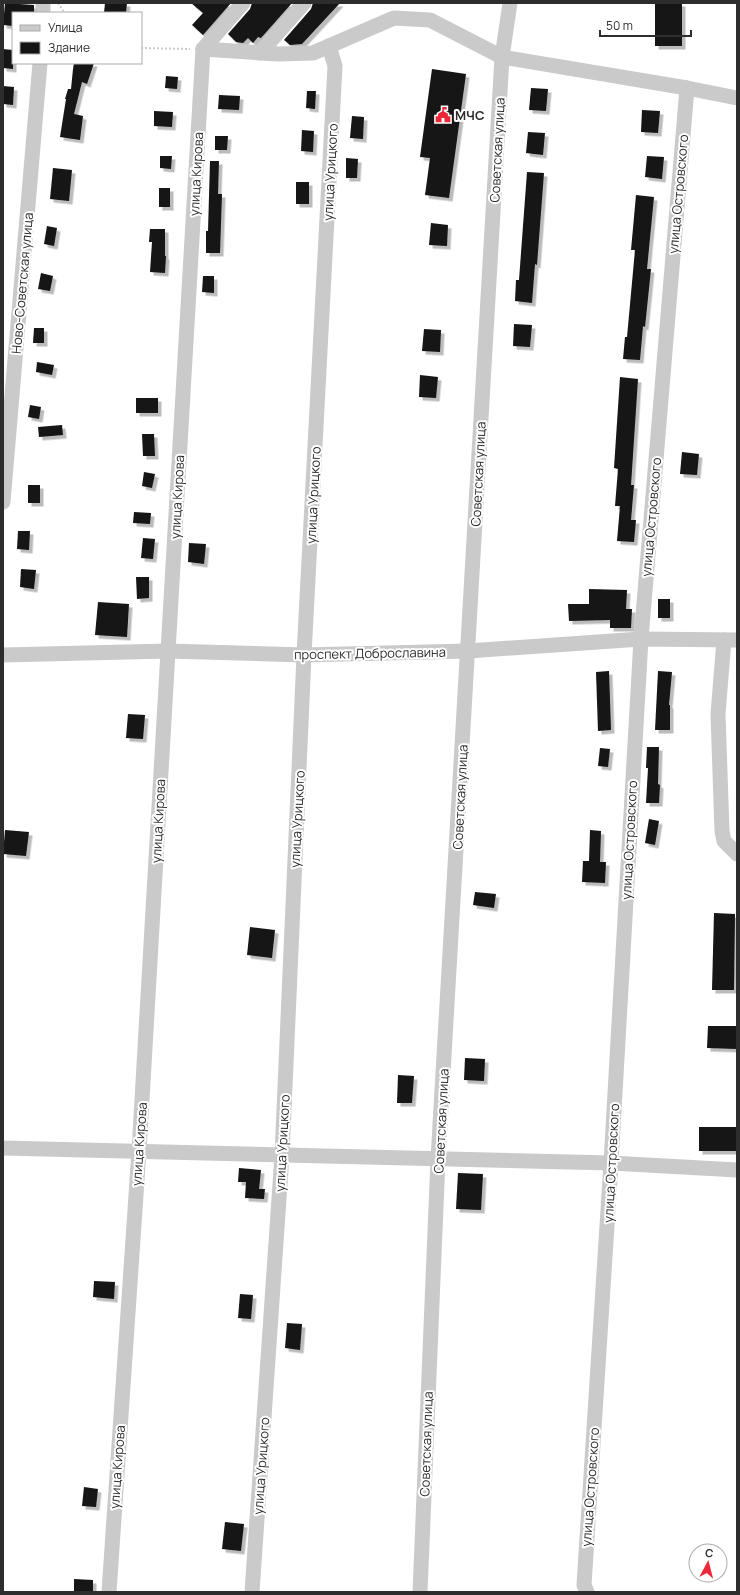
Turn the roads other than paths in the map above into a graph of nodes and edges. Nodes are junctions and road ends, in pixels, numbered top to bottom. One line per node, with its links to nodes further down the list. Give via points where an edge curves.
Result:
1 (243, 3): 5 (street)
2 (304, 3): 6 (street)
3 (510, 3): 7 (street, Советская улица)
4 (329, 46): 6 (street, via 313,53); 7 (street, via 394,18 430,20); 16 (street, улица Урицкого, via 335,66)
5 (204, 49): 6 (street); 14 (street, улица Кирова)
6 (260, 53)
7 (502, 57): 9 (street); 15 (street, Советская улица)
8 (40, 64): 11 (street, Ново-Советская улица)
9 (687, 88): 10 (street); 12 (street, улица Островского)
10 (737, 98)
11 (3, 502)
12 (640, 639): 13 (street, проспект Доброславина); 15 (street, проспект Доброславина); 23 (street, улица Островского)
13 (730, 640): 18 (street, via 718,714 722,831 724,840)
14 (168, 651): 16 (street, проспект Доброславина); 17 (street, проспект Доброславина); 20 (street, улица Кирова)
15 (468, 651): 16 (street, проспект Доброславина); 22 (street, Советская улица)
16 (304, 654): 21 (street, улица Урицкого)
17 (3, 655)
18 (737, 854)
19 (3, 1148): 20 (street)
20 (139, 1151): 21 (street); 25 (street, улица Кирова)
21 (282, 1155): 22 (street); 26 (street, улица Урицкого)
22 (438, 1159): 23 (street); 27 (street, Советская улица)
23 (612, 1163): 24 (street); 28 (street, улица Островского, via 584,1585)
24 (737, 1170)
25 (109, 1592)
26 (252, 1592)
27 (420, 1592)
28 (587, 1592)

